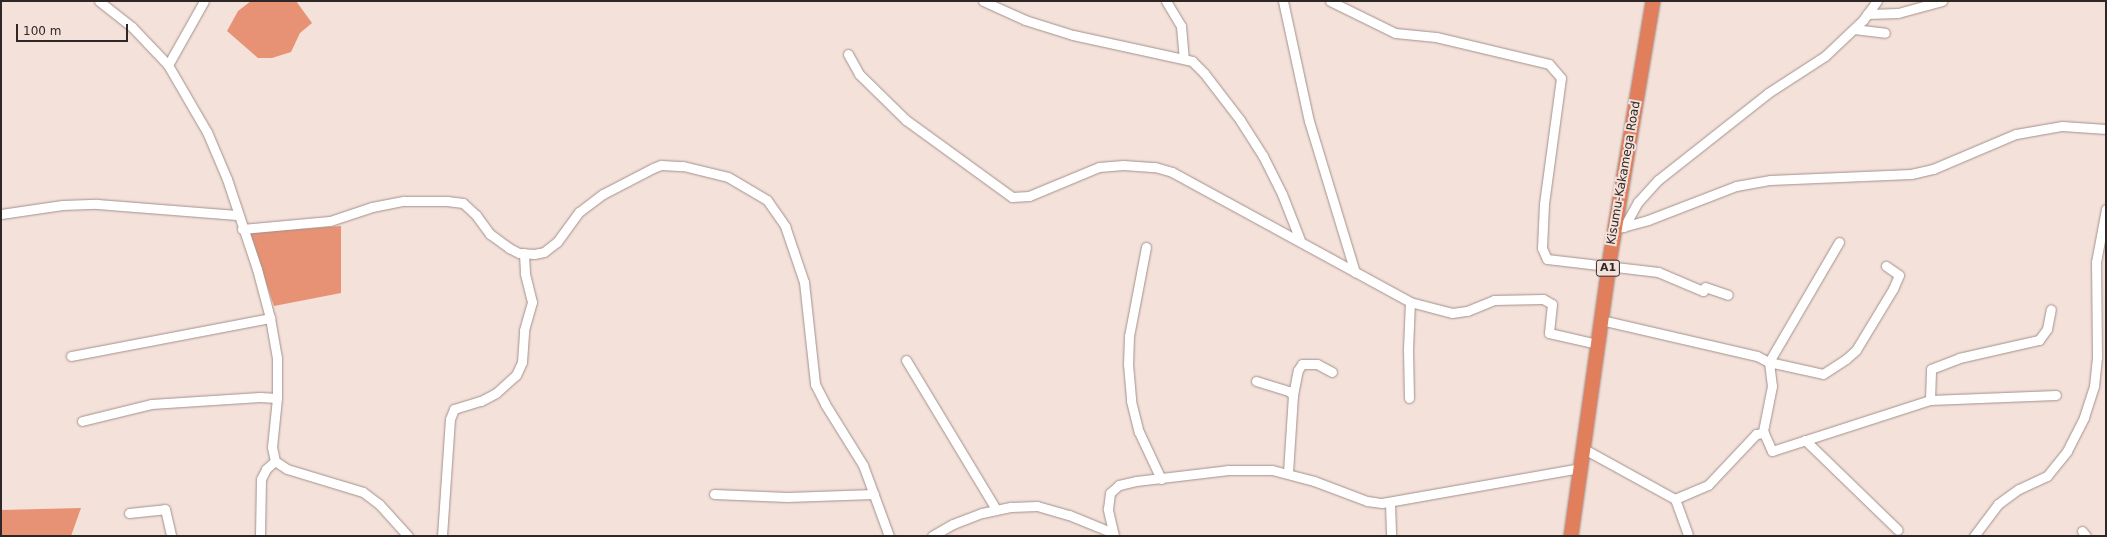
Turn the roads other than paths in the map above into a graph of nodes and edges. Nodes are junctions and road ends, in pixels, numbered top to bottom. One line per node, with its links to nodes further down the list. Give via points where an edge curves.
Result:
1 (99, 1): 15 (street, via 132,27)
2 (204, 1): 15 (street)
3 (983, 1): 14 (street, via 1025,20 1073,35)
4 (1166, 1): 14 (street, via 1181,26)
5 (1283, 1): 28 (street, via 1309,121)
6 (1330, 1): 26 (street, via 1395,33 1451,40 1548,64 1561,78 1544,204 1542,248 1547,259 1553,262)
7 (1653, 1): 20 (highway, Kisumu-Kakamega Road / A1)
8 (1877, 1): 10 (street)
9 (1942, 1): 10 (street, via 1898,13)
10 (1867, 14): 11 (street)
11 (1854, 28): 12 (street); 20 (street, via 1825,56 1768,93 1658,180)
12 (1886, 33)
13 (848, 54): 22 (street, via 859,74 906,120 1012,197 1029,196 1098,167 1154,167 1172,172)
14 (1184, 59): 22 (street, via 1192,61 1204,73 1240,120 1279,187)
15 (168, 65): 19 (street, via 207,132 227,179)
16 (2106, 128): 20 (street, via 2062,126 2016,134 1933,169 1911,174 1770,180 1736,186)
17 (2106, 208): 70 (street, via 2099,234 2095,269 2097,356 2094,386 2084,418 2067,451 2047,476 2019,489 1998,504)
18 (1, 214): 19 (street, via 62,205 97,204)
19 (237, 215): 21 (street)
20 (1619, 228): 26 (highway, Kisumu-Kakamega Road / A1)
21 (242, 229): 25 (street, via 330,221 372,207 404,201 447,200 463,203 490,234 509,248); 32 (street, via 257,270)
22 (1300, 240): 28 (street)
23 (1839, 242): 37 (street)
24 (1146, 247): 52 (street, via 1130,328 1128,364 1131,401 1139,432)
25 (524, 253): 54 (street, via 544,252 557,242 579,212 603,194 634,176 662,165 683,166 728,177 759,194 778,213 797,256 804,282 816,384 825,404 864,465); 65 (street, via 525,273 532,302 524,330 522,362 516,375 496,393 481,401 454,409 450,419)
26 (1609, 264): 29 (street, via 1658,272 1703,291 1705,287); 33 (highway, Kisumu-Kakamega Road / A1)
27 (1886, 266): 37 (street, via 1899,275 1893,289 1856,350 1846,359 1824,374)
28 (1355, 272): 30 (street)
29 (1728, 295)
30 (1410, 302): 34 (street, via 1452,313 1467,311 1498,299 1543,299 1552,304 1550,333); 43 (street)
31 (2051, 309): 44 (street, via 2047,329 2039,340 1959,358 1931,369)
32 (270, 318): 35 (street); 42 (street, via 276,358)
33 (1601, 320): 34 (highway, Kisumu-Kakamega Road / A1); 37 (street, via 1757,356)
34 (1598, 344): 48 (highway, Kisumu-Kakamega Road / A1)
35 (71, 356)
36 (906, 360): 57 (street)
37 (1769, 362): 46 (street, via 1772,386)
38 (1332, 372): 40 (street, via 1317,364 1302,364 1299,367)
39 (1256, 381): 40 (street, via 1289,391)
40 (1293, 395): 51 (street)
41 (2056, 395): 44 (street)
42 (277, 398): 45 (street, via 151,404); 49 (street, via 272,447)
43 (1409, 398)
44 (1930, 400): 47 (street)
45 (82, 421)
46 (1764, 433): 47 (street, via 1772,451); 55 (street, via 1756,434 1708,485)
47 (1806, 440): 59 (street)
48 (1584, 449): 50 (highway, Kisumu-Kakamega Road / A1); 55 (street)
49 (275, 461): 63 (street, via 261,479); 64 (street, via 287,469 363,492 379,504)
50 (1581, 468): 56 (street); 69 (highway, Kisumu-Kakamega Road / A1)
51 (1288, 473): 52 (street, via 1272,470 1228,470); 56 (street, via 1367,501)
52 (1161, 479): 61 (street, via 1119,485 1110,494 1108,509)
53 (714, 494): 54 (street, via 787,497)
54 (874, 494): 66 (street)
55 (1675, 499): 60 (street)
56 (1390, 502): 68 (street)
57 (996, 509): 61 (street, via 1025,506 1050,508); 67 (street, via 953,524)
58 (129, 513): 62 (street, via 164,509)
59 (1898, 530)
60 (1688, 534)
61 (1113, 535)
62 (171, 536)
63 (260, 536)
64 (408, 536)
65 (442, 536)
66 (889, 536)
67 (932, 536)
68 (1391, 536)
69 (1571, 536)
70 (1974, 536)

